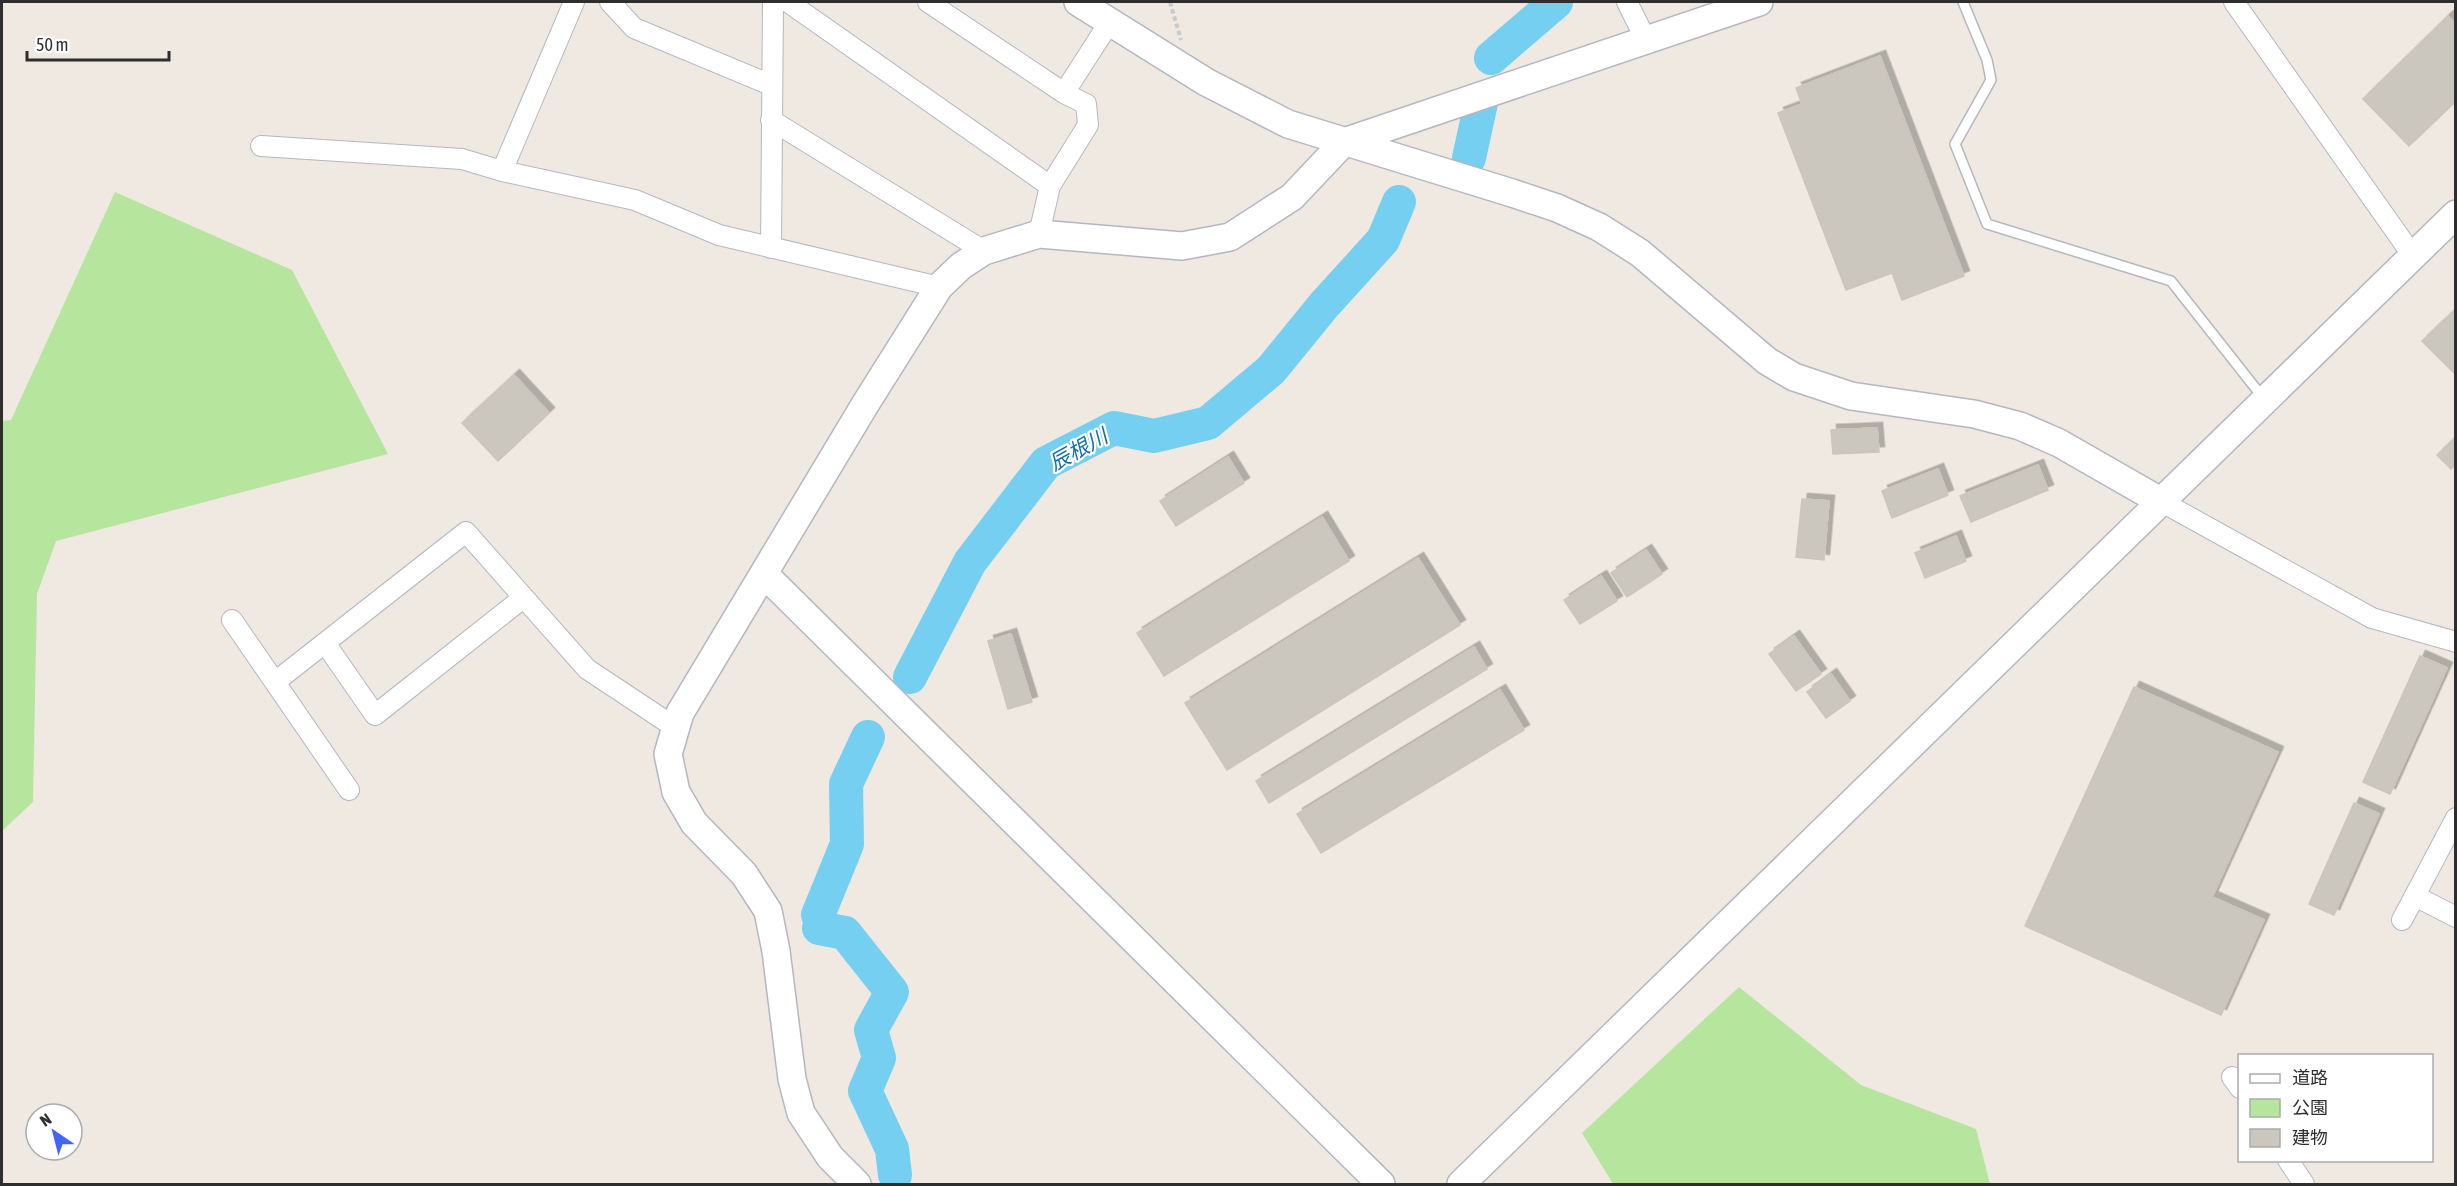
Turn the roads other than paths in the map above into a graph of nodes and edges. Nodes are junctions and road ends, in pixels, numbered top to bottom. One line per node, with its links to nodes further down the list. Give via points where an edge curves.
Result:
1 (574, 2): 18 (street)
2 (610, 2): 13 (street, via 634,28)
3 (773, 2): 13 (street)
4 (788, 2): 19 (street)
5 (928, 2): 14 (street)
6 (1078, 2): 11 (street)
7 (1627, 2): 12 (street)
8 (1759, 2): 12 (street)
9 (1963, 2): 26 (lane, via 1991,80 1955,144 1988,224 2171,281)
10 (2234, 2): 24 (street)
11 (1109, 23): 14 (street); 16 (street, via 1206,82 1288,124)
12 (1646, 40): 16 (street)
13 (771, 85): 15 (street)
14 (1064, 93): 19 (street, via 1086,104 1088,125)
15 (771, 120): 22 (street); 23 (street)
16 (1344, 142): 21 (street, via 1292,197 1230,237 1182,246); 27 (street, via 1557,208 1599,227 1640,252 1767,361 1794,377 1851,396 1974,414 2020,426 2059,443)
17 (261, 146): 18 (street, via 462,159)
18 (502, 171): 22 (street, via 636,200 719,235)
19 (1050, 186): 21 (street)
20 (2456, 214): 24 (street)
21 (1039, 234): 23 (street)
22 (771, 248): 25 (street)
23 (984, 251): 25 (street)
24 (2414, 256): 26 (street)
25 (939, 287): 28 (street)
26 (2265, 401): 27 (street)
27 (2162, 502): 31 (street, via 2372,618); 43 (street)
28 (764, 574): 34 (street, via 680,713); 42 (street)
29 (524, 598): 32 (street, via 466,532); 32 (street, via 375,715); 34 (street, via 587,669)
30 (232, 620): 33 (street)
31 (2456, 642)
32 (325, 643): 33 (street)
33 (275, 682): 35 (street)
34 (676, 728): 41 (street, via 668,754 676,792 694,823 744,874 768,910 792,1079 801,1113 830,1157)
35 (349, 790)
36 (2456, 818): 37 (street)
37 (2415, 896): 38 (street); 39 (street)
38 (2456, 917)
39 (2402, 920)
40 (2289, 1162): 44 (street)
41 (857, 1185)
42 (1381, 1185)
43 (1461, 1185)
44 (2304, 1185)

